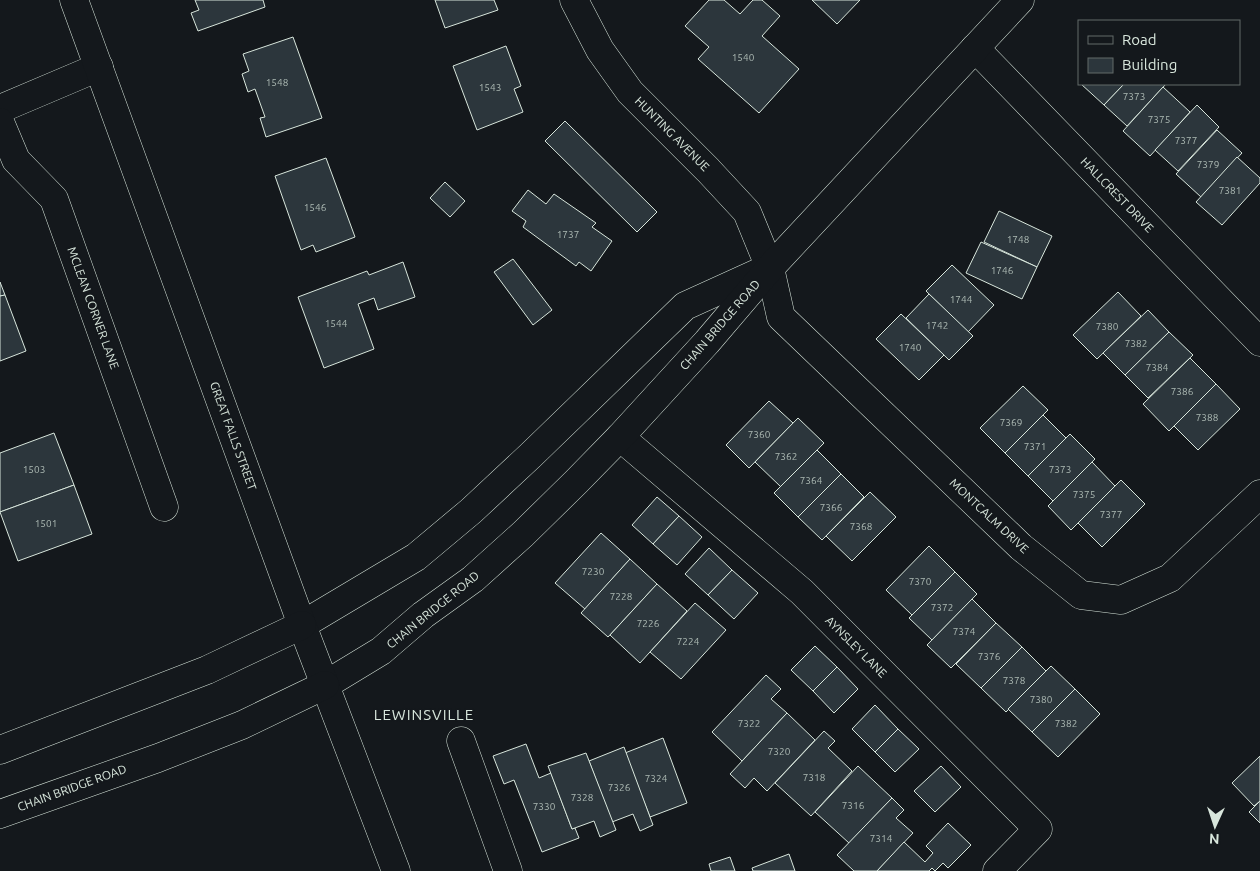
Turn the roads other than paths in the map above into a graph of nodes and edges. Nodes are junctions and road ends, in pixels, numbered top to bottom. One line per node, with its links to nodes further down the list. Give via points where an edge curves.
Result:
1 (74, 0): 5 (street, GREAT FALLS STREET)
2 (574, 0): 8 (street, HUNTING AVENUE, via 600,50 630,92 747,212)
3 (1020, 0): 4 (street, CHAIN BRIDGE ROAD)
4 (975, 48): 8 (street, CHAIN BRIDGE ROAD); 9 (street, HALLCREST DRIVE)
5 (99, 67): 6 (street); 13 (street, GREAT FALLS STREET)
6 (0, 109)
7 (0, 122): 12 (street, MCLEAN CORNER LANE, via 16,160 54,199)
8 (770, 268): 10 (street, CHAIN BRIDGE ROAD); 11 (street, MONTCALM DRIVE, via 781,318 1021,547 1081,595 1121,600 1170,578); 13 (street, CHAIN BRIDGE ROAD, via 685,306 531,456 416,557)
9 (1260, 342)
10 (620, 437): 14 (street, CHAIN BRIDGE ROAD, via 473,579 381,651); 20 (street, AYNSLEY LANE, via 802,592 1038,829)
11 (1260, 494)
12 (164, 507)
13 (302, 625): 14 (street, GREAT FALLS STREET); 16 (street, CHAIN BRIDGE ROAD, via 207,670)
14 (325, 685): 17 (street, CHAIN BRIDGE ROAD, via 242,725); 18 (street, GREAT FALLS STREET)
15 (461, 741): 19 (street)
16 (0, 750)
17 (0, 814)
18 (396, 871)
19 (508, 871)
20 (997, 871)

